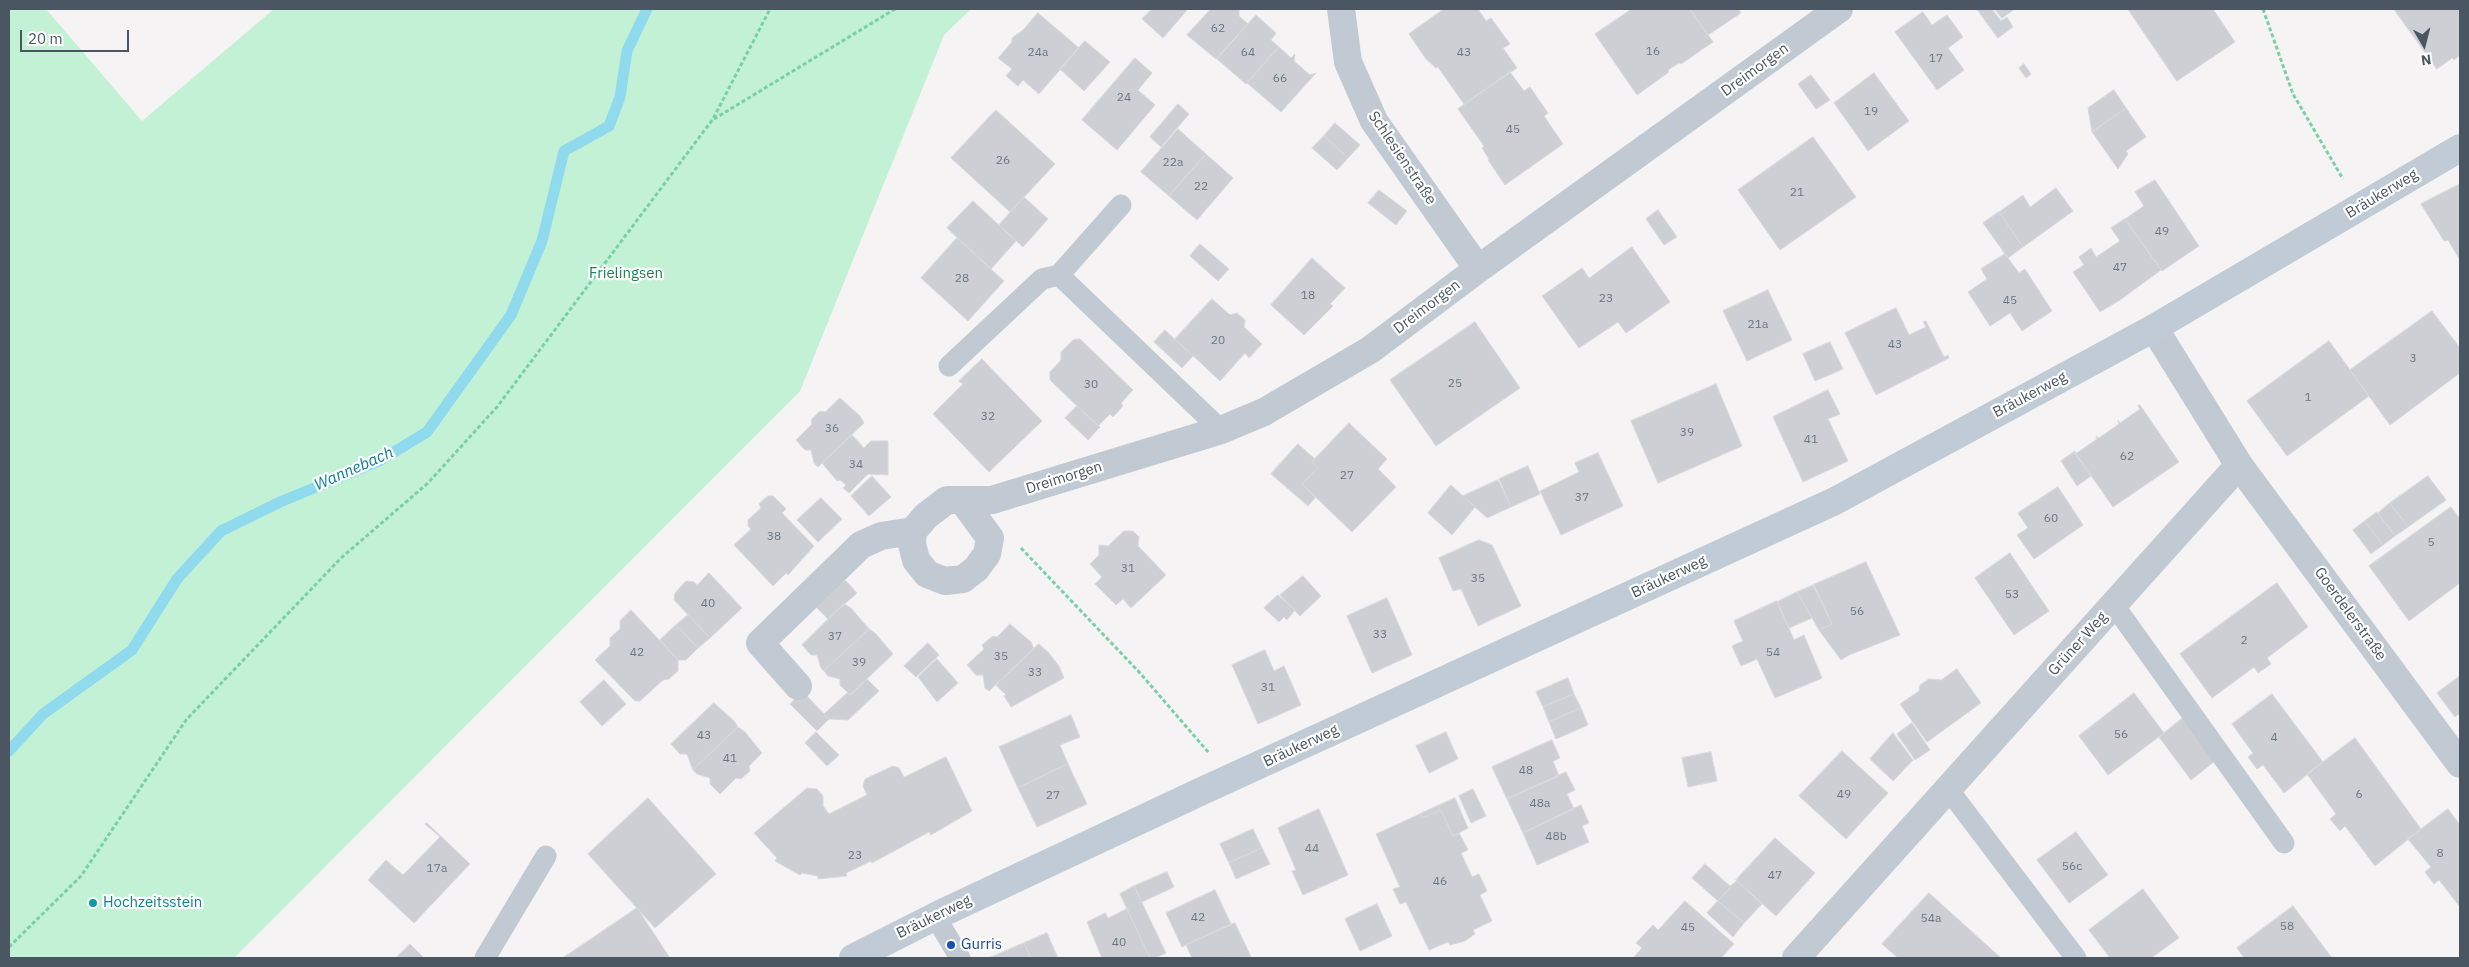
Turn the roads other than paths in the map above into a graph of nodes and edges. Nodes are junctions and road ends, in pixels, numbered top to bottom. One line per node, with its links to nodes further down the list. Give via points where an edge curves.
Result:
1 (1341, 9): 5 (street, Schlesienstraße, via 1348,62 1374,121)
2 (1840, 9): 5 (street, Dreimorgen)
3 (2460, 148): 7 (main road, Bräukerweg)
4 (1121, 205): 6 (lane)
5 (1478, 269): 9 (street, Dreimorgen, via 1370,350 1264,412)
6 (1059, 276): 8 (lane, via 1042,279); 9 (lane)
7 (2154, 328): 10 (street); 19 (main road, Bräukerweg, via 1835,501)
8 (949, 366)
9 (1221, 430): 11 (street, Dreimorgen, via 1002,497)
10 (2240, 465): 13 (street, Grüner Weg); 15 (street, Goerdelerstraße)
11 (963, 501): 12 (street, Dreimorgen, via 947,500); 12 (street, via 990,538 987,554 963,579 945,581 927,574 916,560)
12 (913, 531): 14 (street, via 881,536 861,545 760,643)
13 (2114, 604): 16 (street, Grüner Weg); 17 (lane)
14 (798, 686)
15 (2460, 764)
16 (1948, 789): 20 (street, Grüner Weg); 24 (lane)
17 (2284, 843)
18 (546, 856): 21 (lane)
19 (935, 916): 22 (main road, Bräukerweg); 23 (lane)
20 (1811, 953)
21 (485, 958)
22 (853, 958)
23 (960, 958)
24 (2076, 958)

